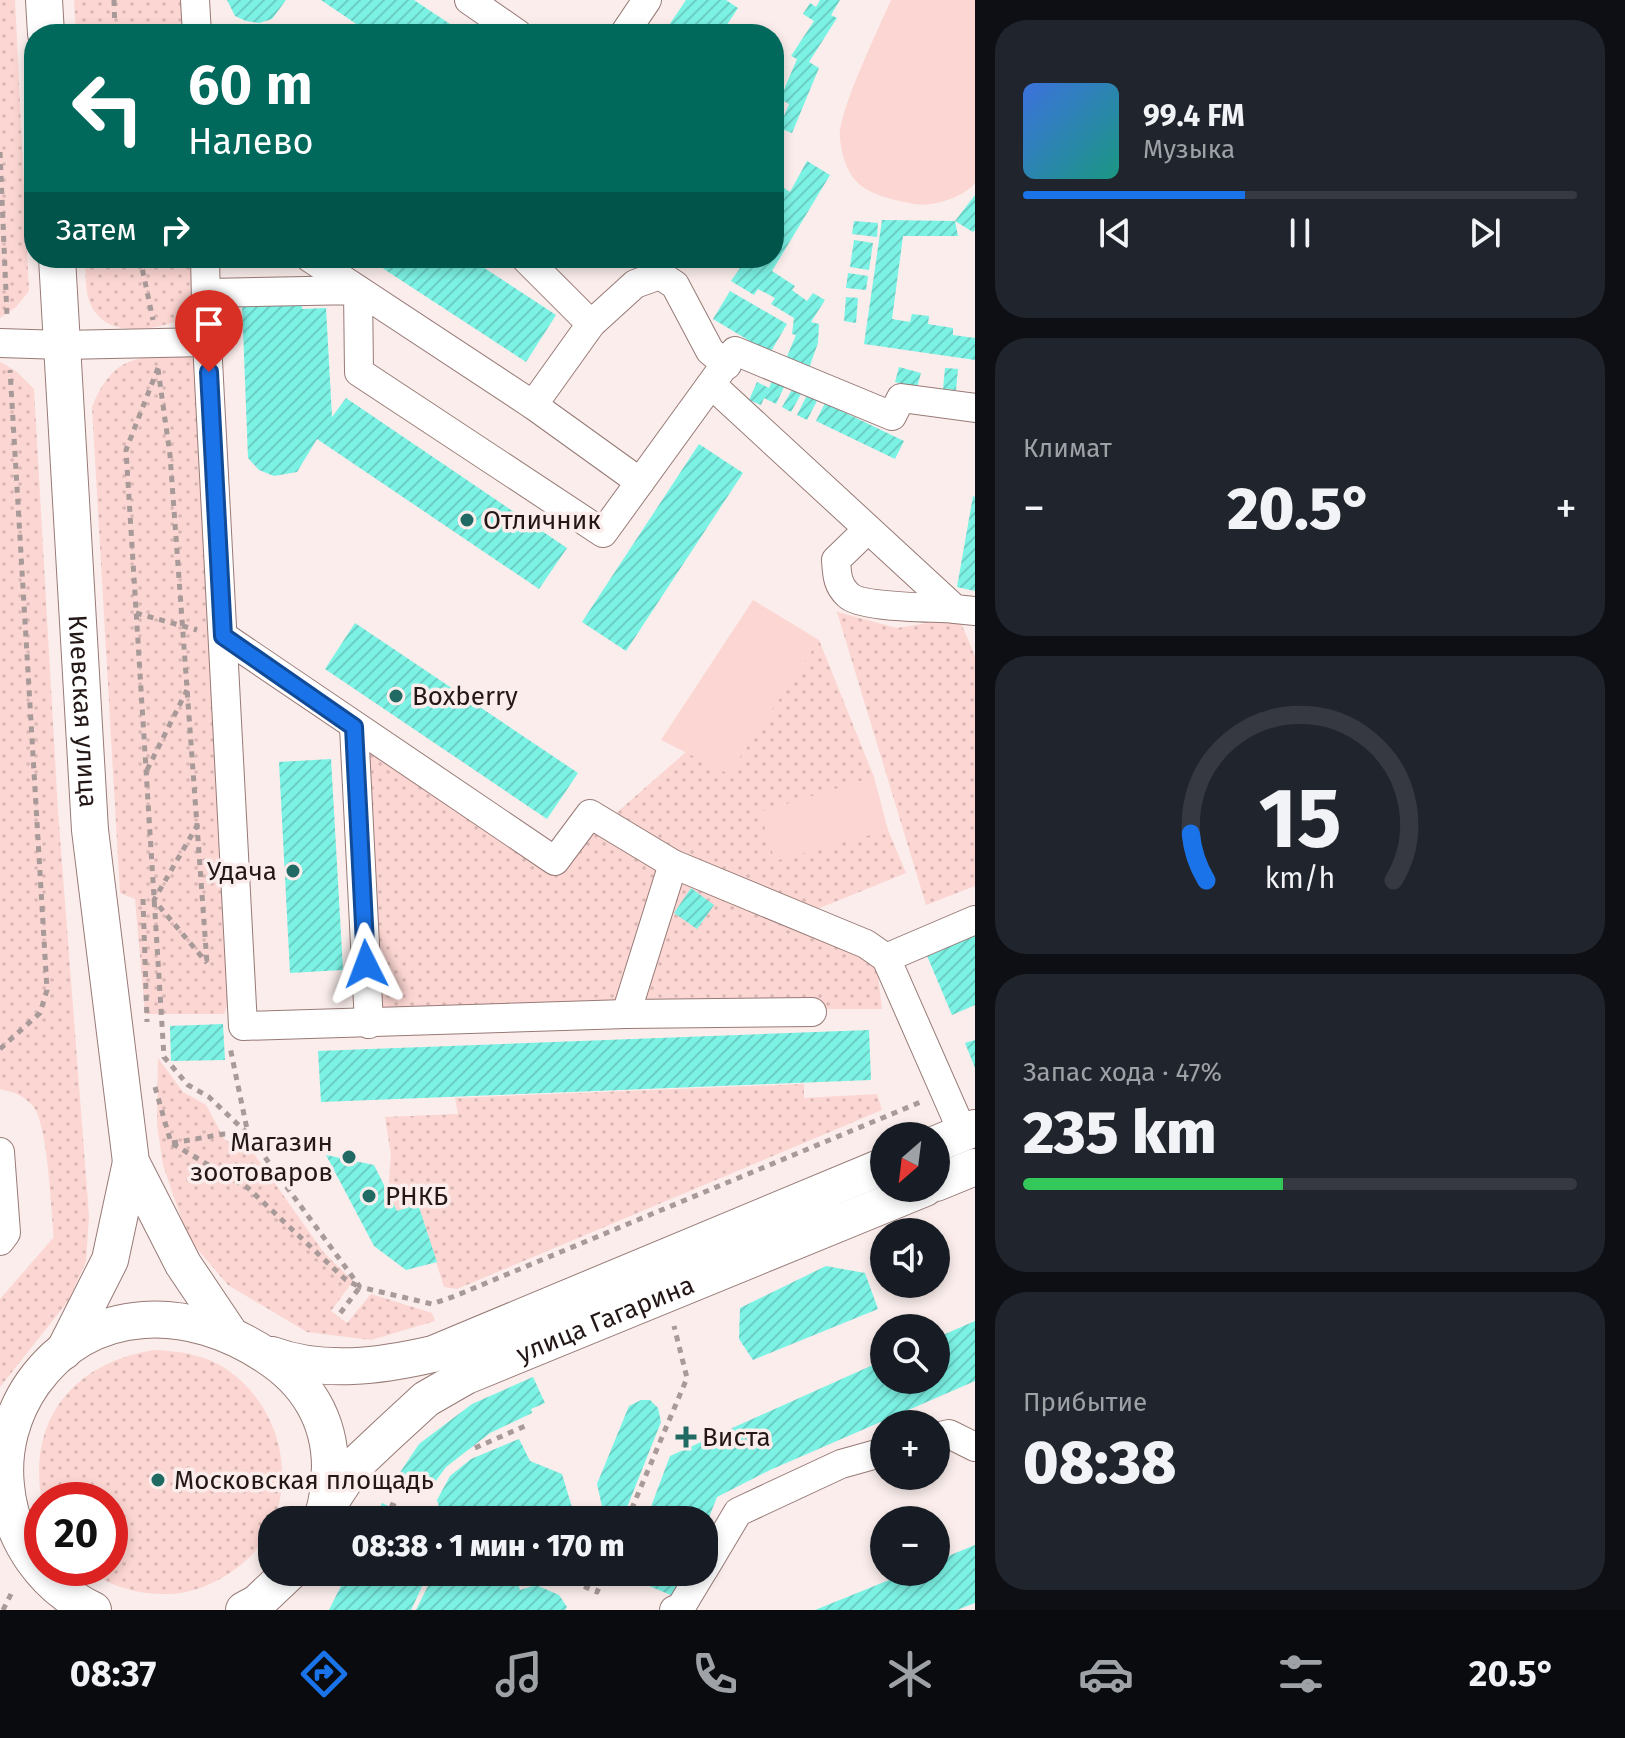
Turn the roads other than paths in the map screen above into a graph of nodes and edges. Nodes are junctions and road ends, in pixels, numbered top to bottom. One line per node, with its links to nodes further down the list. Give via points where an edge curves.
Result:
1 (44, 0): 5 (main road)
2 (195, 0): 6 (lane)
3 (469, 0): 7 (lane)
4 (647, 0): 8 (lane)
5 (45, 24)
6 (196, 24)
7 (504, 24)
8 (631, 24)
9 (58, 268): 18 (main road, Киевская улица)
10 (206, 268): 14 (lane)
11 (325, 268): 13 (lane)
12 (535, 268): 15 (lane)
13 (358, 290): 14 (lane); 20 (lane); 22 (lane, via 359,372 603,533)
14 (207, 293): 16 (lane)
15 (591, 324): 19 (lane, via 635,284 660,275 675,285); 20 (lane)
16 (207, 342): 18 (lane, via 158,355); 25 (lane)
17 (4, 343): 18 (lane)
18 (62, 345): 35 (main road, Киевская улица, via 90,830)
19 (719, 375): 21 (lane, via 735,351 892,416 901,398); 22 (lane); 23 (lane)
20 (533, 405): 22 (lane)
21 (975, 408)
22 (640, 482)
23 (867, 530): 24 (lane); 24 (lane, via 836,560 837,581 849,597 873,604)
24 (965, 610)
25 (223, 636): 26 (lane); 32 (lane, via 243,1026)
26 (354, 727): 27 (lane, via 555,861 590,814); 32 (lane)
27 (673, 864): 29 (lane, via 866,944); 31 (lane)
28 (975, 920): 29 (lane)
29 (886, 958): 33 (lane, via 945,1092)
30 (812, 1012): 31 (lane)
31 (626, 1014): 32 (lane)
32 (369, 1024)
33 (958, 1135)
34 (0, 1152): 40 (lane, via 6,1233)
35 (131, 1162): 41 (main road, Киевская улица, via 183,1264); 42 (main road, Киевская улица, via 110,1260)
36 (975, 1167): 38 (main road)
37 (870, 1172): 41 (main road, улица Гагарина, via 433,1354 351,1366 294,1363)
38 (950, 1177)
39 (891, 1202): 49 (main road, улица Гагарина, via 466,1376 426,1399 354,1466)
40 (0, 1241)
41 (245, 1342): 42 (main road, via 177,1321 137,1321 98,1331); 48 (main road, via 290,1371 310,1395 330,1449)
42 (64, 1351): 43 (main road)
43 (29, 1389): 44 (main road); 51 (main road, via 10,1430 4,1475 12,1519)
44 (0, 1412)
45 (950, 1434): 46 (lane)
46 (975, 1447)
47 (870, 1456): 52 (lane, via 738,1512)
48 (324, 1506)
49 (328, 1506)
50 (0, 1533): 53 (main road)
51 (24, 1544)
52 (718, 1545)
53 (24, 1553)
54 (60, 1586): 58 (main road)
55 (276, 1586): 59 (main road)
56 (288, 1586): 60 (main road)
57 (693, 1586): 61 (lane)
58 (79, 1604)
59 (244, 1610)
60 (280, 1610)
61 (674, 1610)

